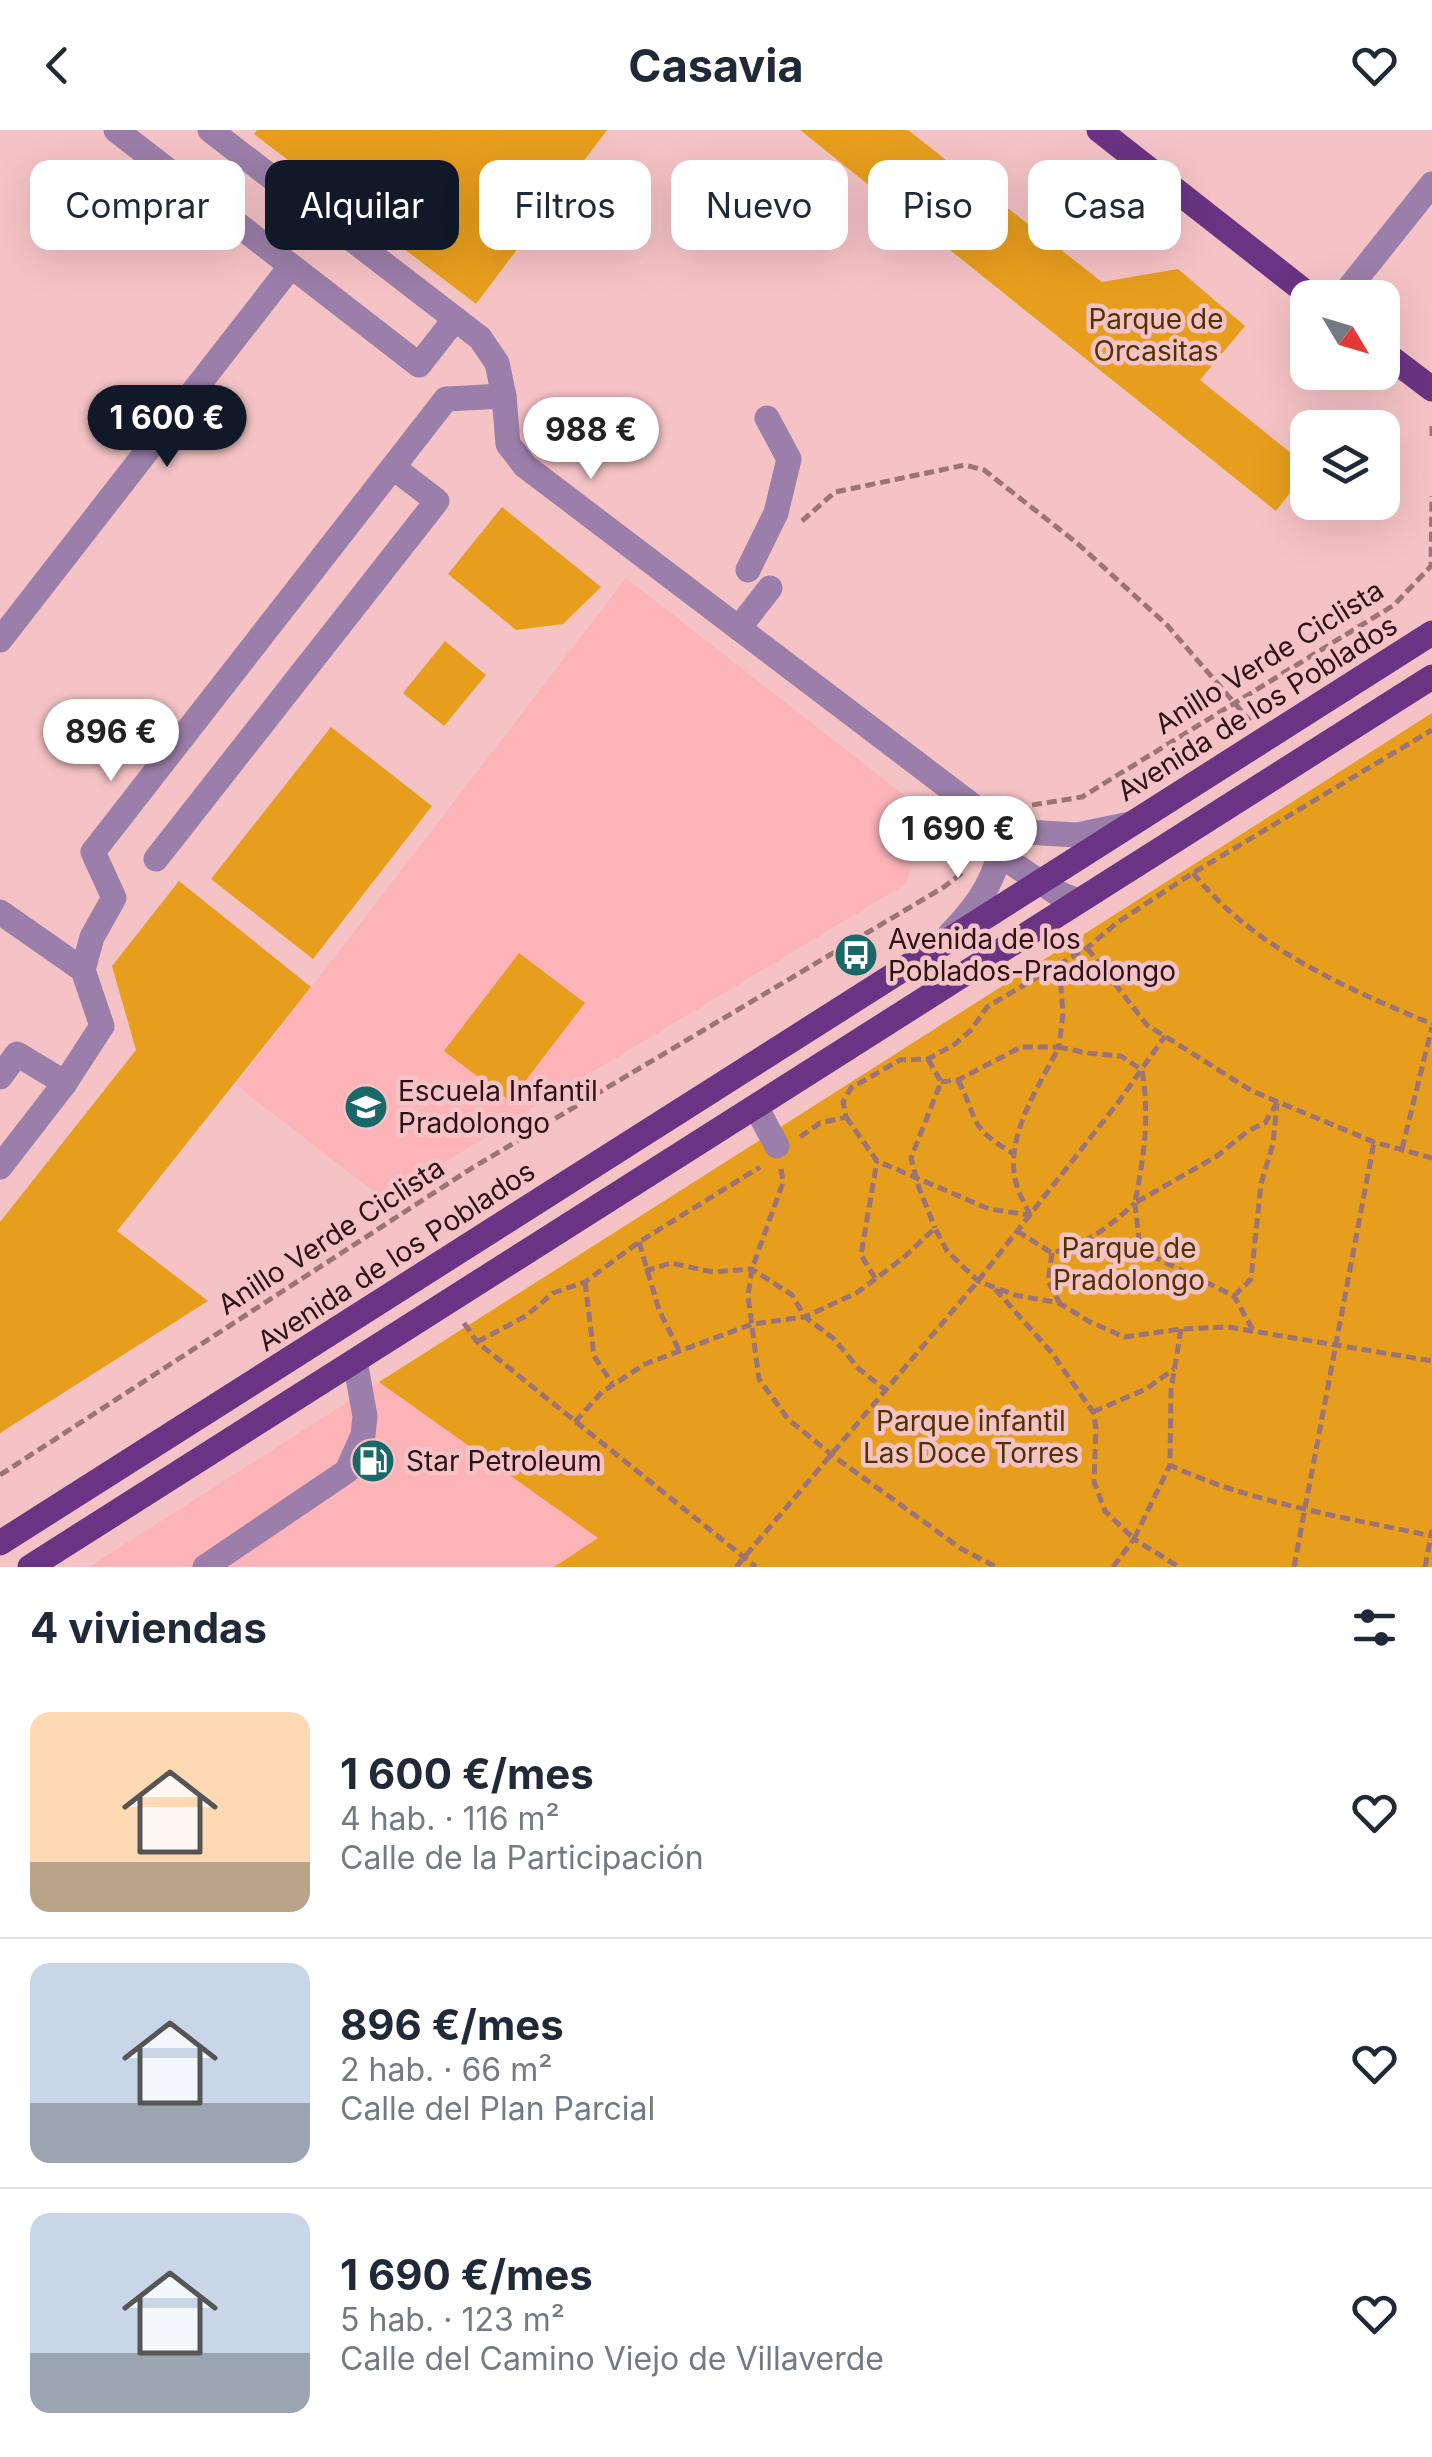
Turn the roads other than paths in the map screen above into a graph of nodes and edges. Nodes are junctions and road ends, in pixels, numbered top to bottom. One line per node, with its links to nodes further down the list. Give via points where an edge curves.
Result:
1 (116, 130): 5 (street)
2 (210, 130): 8 (street)
3 (1099, 130): 6 (main road)
4 (1432, 184): 7 (street)
5 (290, 266): 8 (street, via 418,365); 18 (street)
6 (1290, 280)
7 (1355, 280)
8 (455, 319): 11 (street, via 497,363)
9 (1400, 364): 10 (main road)
10 (1432, 388)
11 (504, 396): 13 (street, via 446,399); 16 (street, via 508,444 525,466)
12 (768, 418): 14 (street, via 788,459 776,513)
13 (394, 468): 22 (street, via 437,500); 27 (street, via 93,852 114,898)
14 (748, 570)
15 (770, 588): 16 (street)
16 (738, 628): 21 (street)
17 (1432, 633): 20 (main road, Avenida de los Poblados)
18 (0, 640)
19 (1432, 677): 24 (main road)
20 (1130, 824): 21 (street); 23 (main road, Avenida de los Poblados)
21 (1003, 843): 23 (street); 26 (street, via 995,878)
22 (156, 858)
23 (1039, 882): 24 (street); 26 (main road, Avenida de los Poblados)
24 (1078, 901): 30 (main road)
25 (0, 912): 27 (street)
26 (937, 946): 34 (main road, Avenida de los Poblados)
27 (82, 970): 29 (street, via 102,1026)
28 (0, 1076): 29 (street, via 17,1054)
29 (65, 1083): 32 (street)
30 (756, 1107): 31 (street); 33 (main road)
31 (777, 1146)
32 (0, 1167)
33 (356, 1361): 35 (main road); 36 (street, via 365,1416 347,1471)
34 (0, 1543)
35 (30, 1567)
36 (205, 1567)

